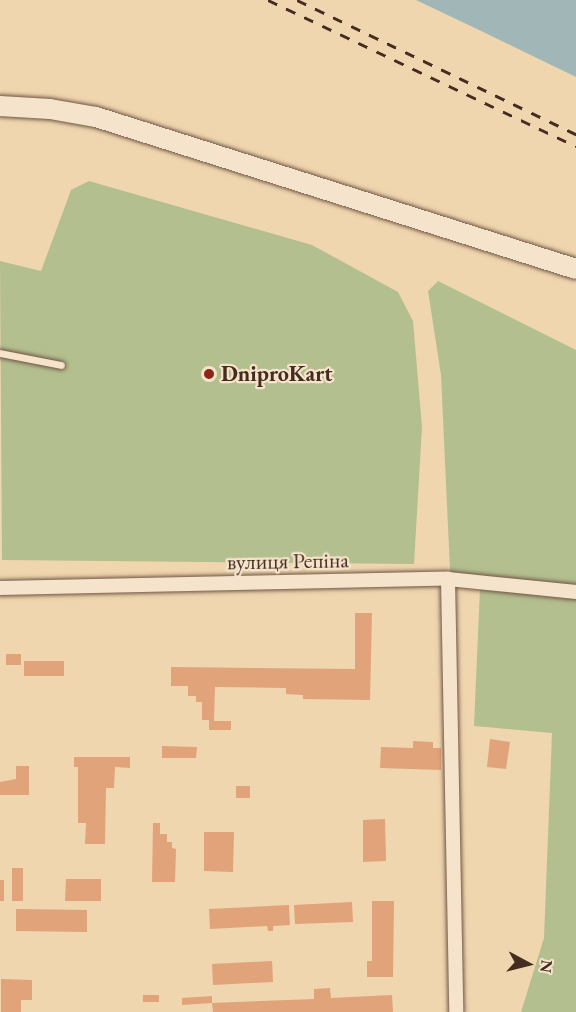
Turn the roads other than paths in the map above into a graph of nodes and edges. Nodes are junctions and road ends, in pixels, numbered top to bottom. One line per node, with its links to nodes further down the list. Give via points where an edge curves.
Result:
1 (0, 106): 2 (main road, via 96,117)
2 (576, 269)
3 (0, 353): 4 (lane)
4 (61, 365)
5 (448, 579): 6 (street, вулиця Репіна); 7 (street, вулиця Репіна); 8 (street)
6 (0, 588)
7 (576, 592)
8 (456, 1012)

